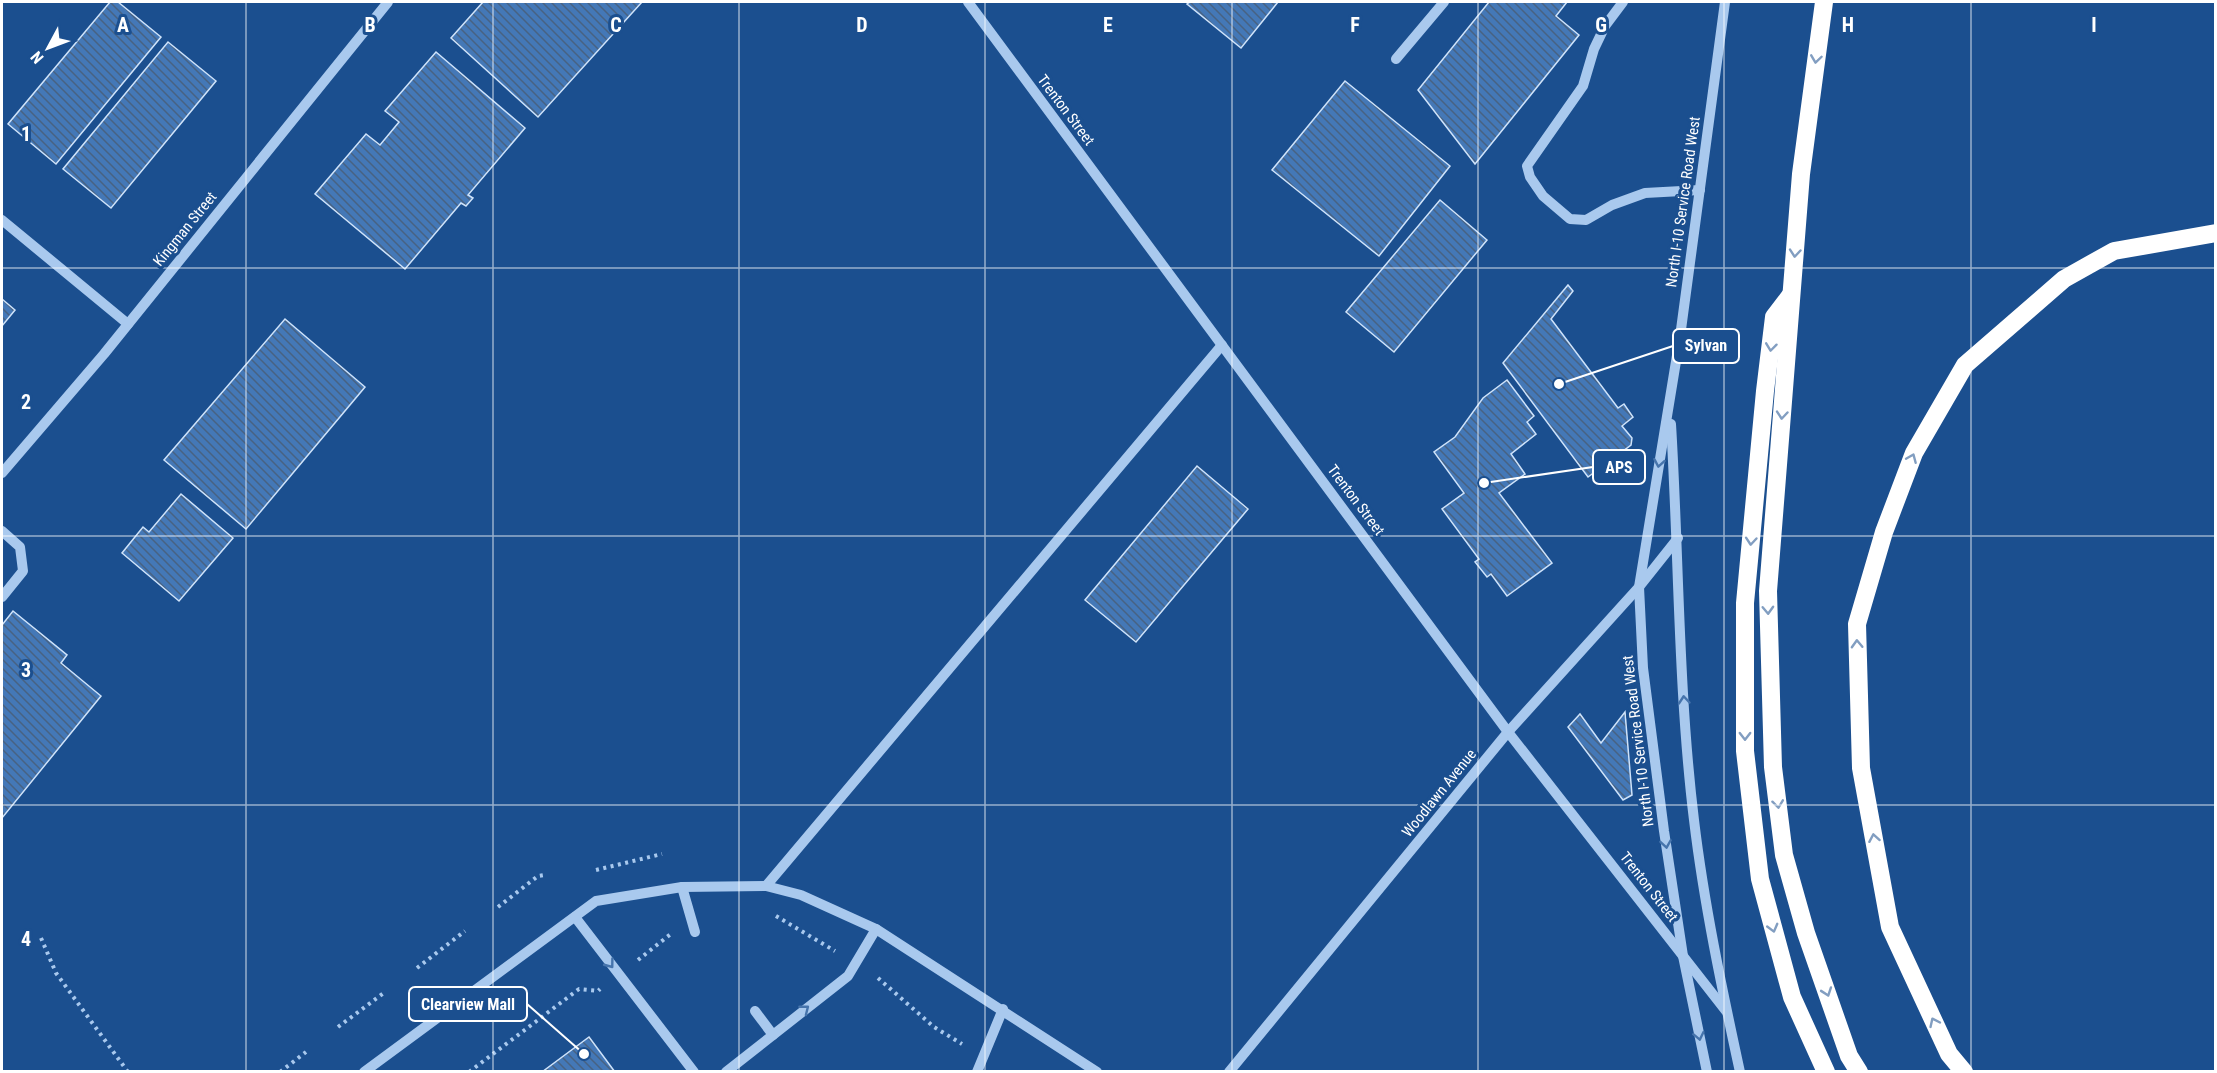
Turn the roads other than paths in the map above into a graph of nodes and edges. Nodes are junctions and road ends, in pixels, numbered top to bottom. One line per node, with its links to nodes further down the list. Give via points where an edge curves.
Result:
1 (387, 2): 12 (street, Kingman Street)
2 (968, 2): 13 (street, Trenton Street)
3 (1444, 2): 7 (street)
4 (1623, 2): 8 (street, via 1594,49 1583,86 1527,166 1530,177 1543,196 1570,219 1586,220 1645,193)
5 (1725, 2): 8 (street, North I-10 Service Road West)
6 (1824, 2): 11 (highway, one-way to 11, via 1801,174)
7 (1396, 59)
8 (1700, 190): 14 (street, North I-10 Service Road West)
9 (2, 220): 12 (street)
10 (2216, 232): 41 (highway, one-way to 10, via 1949,1054 1890,927 1861,768 1857,624 1884,532 1914,453 1965,365 2064,279 2115,251)
11 (1791, 294): 39 (highway, one-way to 39, via 1774,317 1763,414 1745,603 1745,751 1760,879 1792,997); 40 (highway, one-way to 40, via 1768,591 1773,767 1784,855 1806,933 1845,1045)
12 (128, 324): 15 (street, Kingman Street)
13 (1222, 345): 20 (street, Trenton Street); 21 (street)
14 (1670, 406): 17 (street, North I-10 Service Road West); 18 (street, North I-10 Service Road West, one-way to 18)
15 (2, 472)
16 (2, 531): 19 (street, via 20,547 23,571)
17 (1678, 538): 18 (street, Woodlawn Avenue); 29 (street, North I-10 Service Road West, one-way to 17, via 1694,821 1682,683)
18 (1639, 587): 20 (street, Woodlawn Avenue); 26 (street, North I-10 Service Road West, one-way to 26, via 1643,668)
19 (2, 597)
20 (1509, 732): 26 (street, Trenton Street); 36 (street, Woodlawn Avenue)
21 (766, 886): 22 (street); 24 (street, via 801,895)
22 (682, 887): 23 (street, via 596,901); 25 (street)
23 (575, 917): 31 (street); 32 (street, one-way to 32)
24 (876, 929): 27 (street); 30 (street, one-way to 24, via 848,976)
25 (695, 932)
26 (1683, 956): 29 (street, Trenton Street); 37 (street, North I-10 Service Road West, one-way to 37)
27 (1003, 1009): 34 (street); 35 (street)
28 (755, 1011): 30 (street)
29 (1726, 1011): 38 (street, North I-10 Service Road West)
30 (773, 1035): 33 (street)
31 (364, 1071)
32 (694, 1071)
33 (726, 1071)
34 (977, 1071)
35 (1097, 1071)
36 (1229, 1071)
37 (1707, 1071)
38 (1740, 1071)
39 (1826, 1071)
40 (1859, 1071)
41 (1964, 1071)

